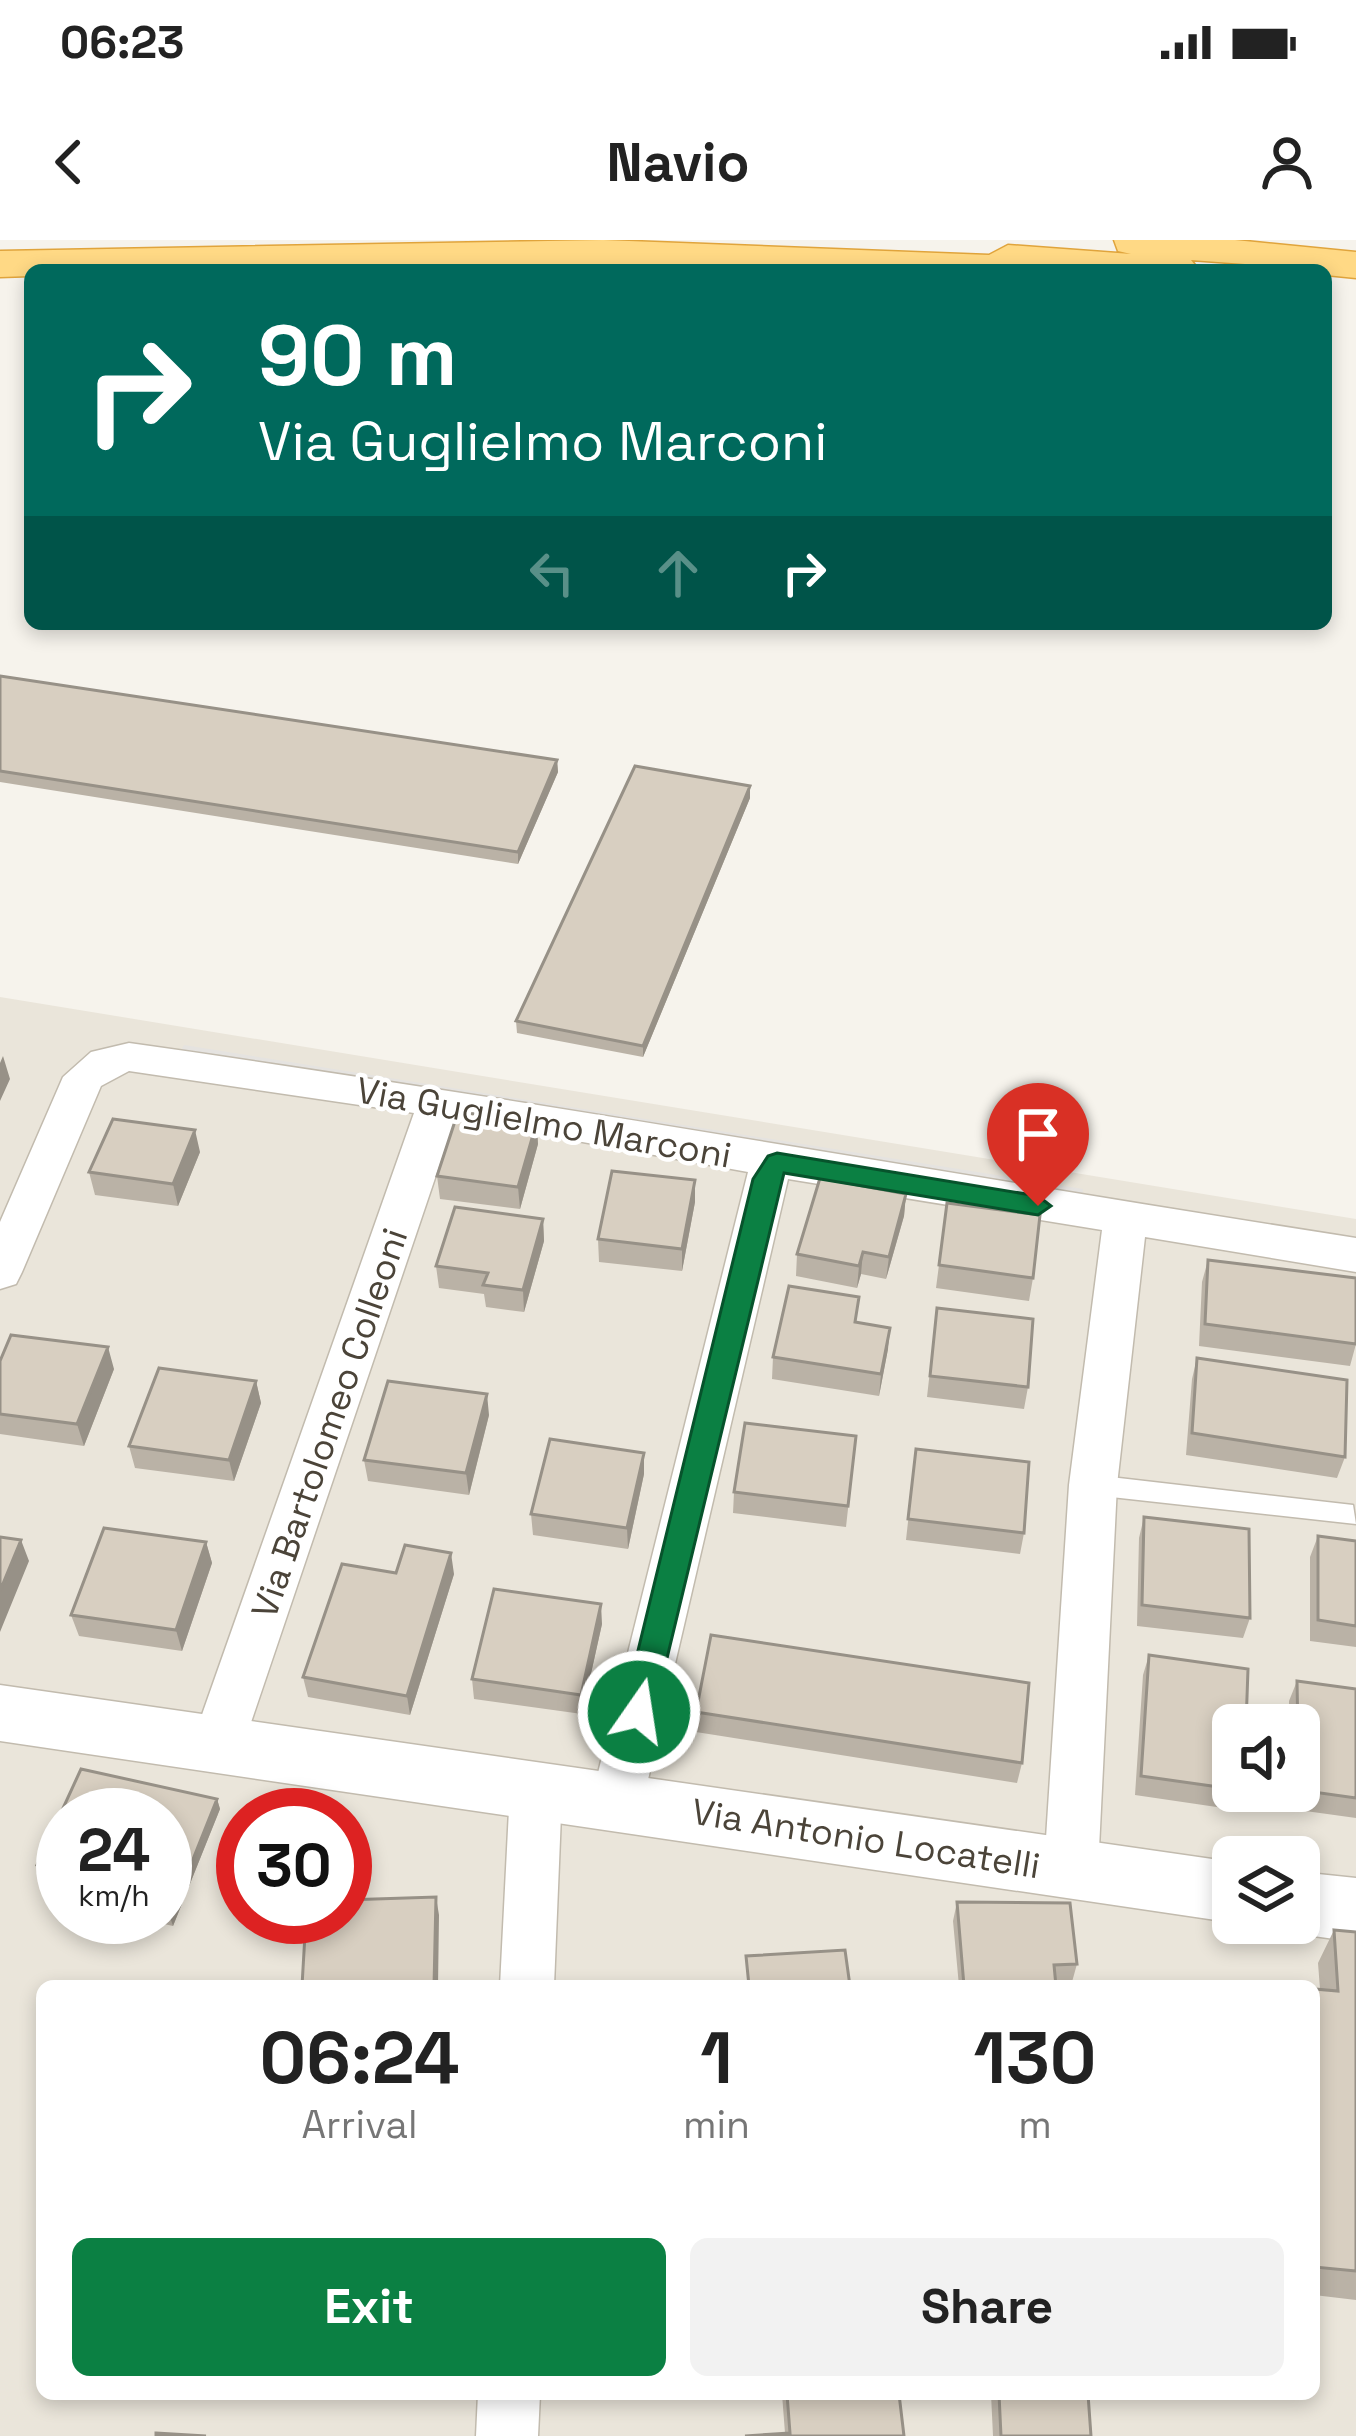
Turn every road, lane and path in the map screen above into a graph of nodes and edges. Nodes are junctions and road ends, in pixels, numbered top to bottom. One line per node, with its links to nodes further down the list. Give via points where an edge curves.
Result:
1 (620, 240): 2 (highway)
2 (1095, 258): 5 (highway); 6 (highway)
3 (0, 264): 4 (highway, via 603,253)
4 (892, 264)
5 (1136, 264)
6 (1319, 264)
7 (436, 1101): 8 (street, Via Guglielmo Marconi); 11 (street, Via Guglielmo Marconi, via 118,1058 89,1071); 15 (street, Via Bartolomeo Colleoni)
8 (777, 1162): 9 (street, Via Guglielmo Marconi); 17 (street, via 766,1179)
9 (1125, 1220): 10 (street, Via Guglielmo Marconi); 12 (street)
10 (1356, 1255)
11 (0, 1272)
12 (1093, 1486): 13 (lane); 18 (street)
13 (1354, 1515)
14 (0, 1713): 15 (street, Via Antonio Locatelli)
15 (218, 1743): 16 (street, Via Antonio Locatelli)
16 (536, 1790): 17 (street, Via Antonio Locatelli); 22 (street)
17 (617, 1801): 18 (street, Via Antonio Locatelli)
18 (1070, 1869): 19 (street, Via Antonio Locatelli)
19 (1212, 1890)
20 (1320, 1906): 21 (street)
21 (1356, 1910)
22 (527, 1980)
23 (509, 2400): 24 (street)
24 (507, 2436)

